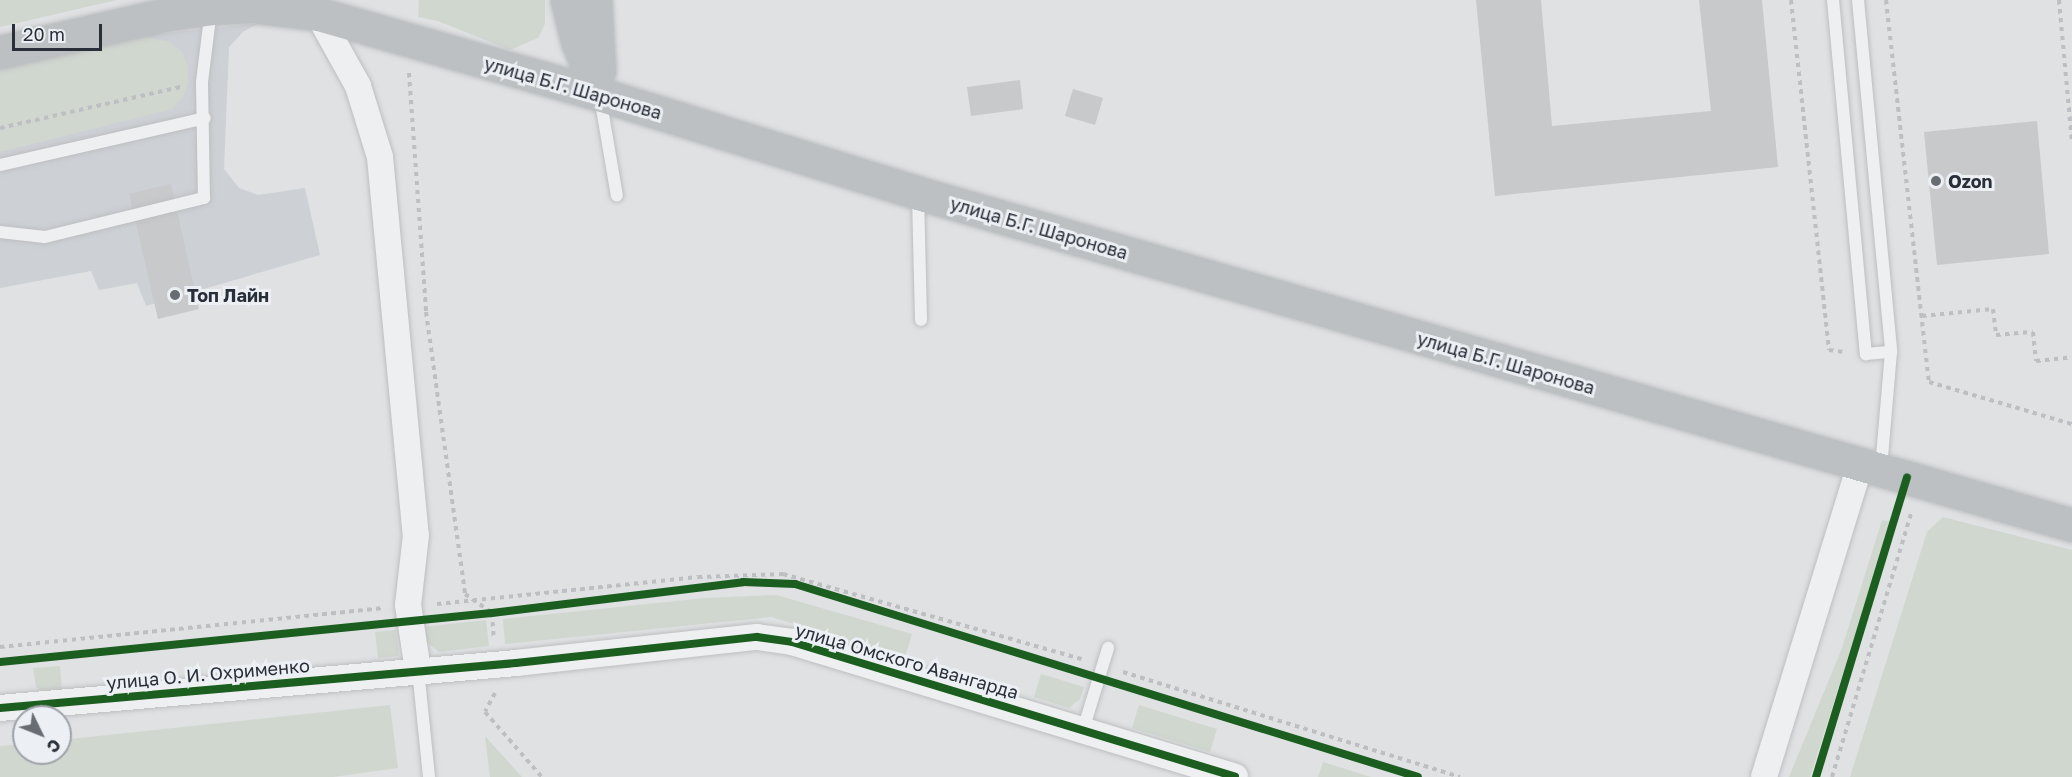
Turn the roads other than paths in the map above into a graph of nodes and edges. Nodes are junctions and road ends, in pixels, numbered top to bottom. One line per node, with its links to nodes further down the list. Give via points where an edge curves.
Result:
1 (567, 0): 8 (main road, via 578,43)
2 (1833, 0): 15 (lane, via 1866,354)
3 (1858, 0): 15 (lane)
4 (212, 8): 6 (main road, улица Б.Г. Шаронова, via 252,6); 7 (main road, улица Б.Г. Шаронова); 9 (lane, via 202,82)
5 (599, 10): 8 (main road)
6 (318, 14): 8 (main road, улица Б.Г. Шаронова); 19 (street, via 358,86 380,157 416,535 408,605)
7 (0, 52)
8 (599, 94): 11 (main road, улица Б.Г. Шаронова); 12 (lane)
9 (205, 118): 10 (lane); 13 (lane, via 204,198 45,237)
10 (0, 165)
11 (918, 193): 14 (lane); 16 (main road, улица Б.Г. Шаронова)
12 (617, 196)
13 (0, 232)
14 (921, 320)
15 (1891, 352): 16 (lane)
16 (1871, 468): 17 (main road, улица Б.Г. Шаронова); 24 (street)
17 (2072, 525)
18 (1108, 648): 21 (lane)
19 (418, 670): 20 (street, улица О. И. Охрименко); 21 (street, улица Омского Авангарда, via 757,637 792,642); 22 (lane)
20 (0, 708)
21 (1083, 730): 23 (street, улица Омского Авангарда)
22 (429, 777)
23 (1235, 777)
24 (1764, 777)

